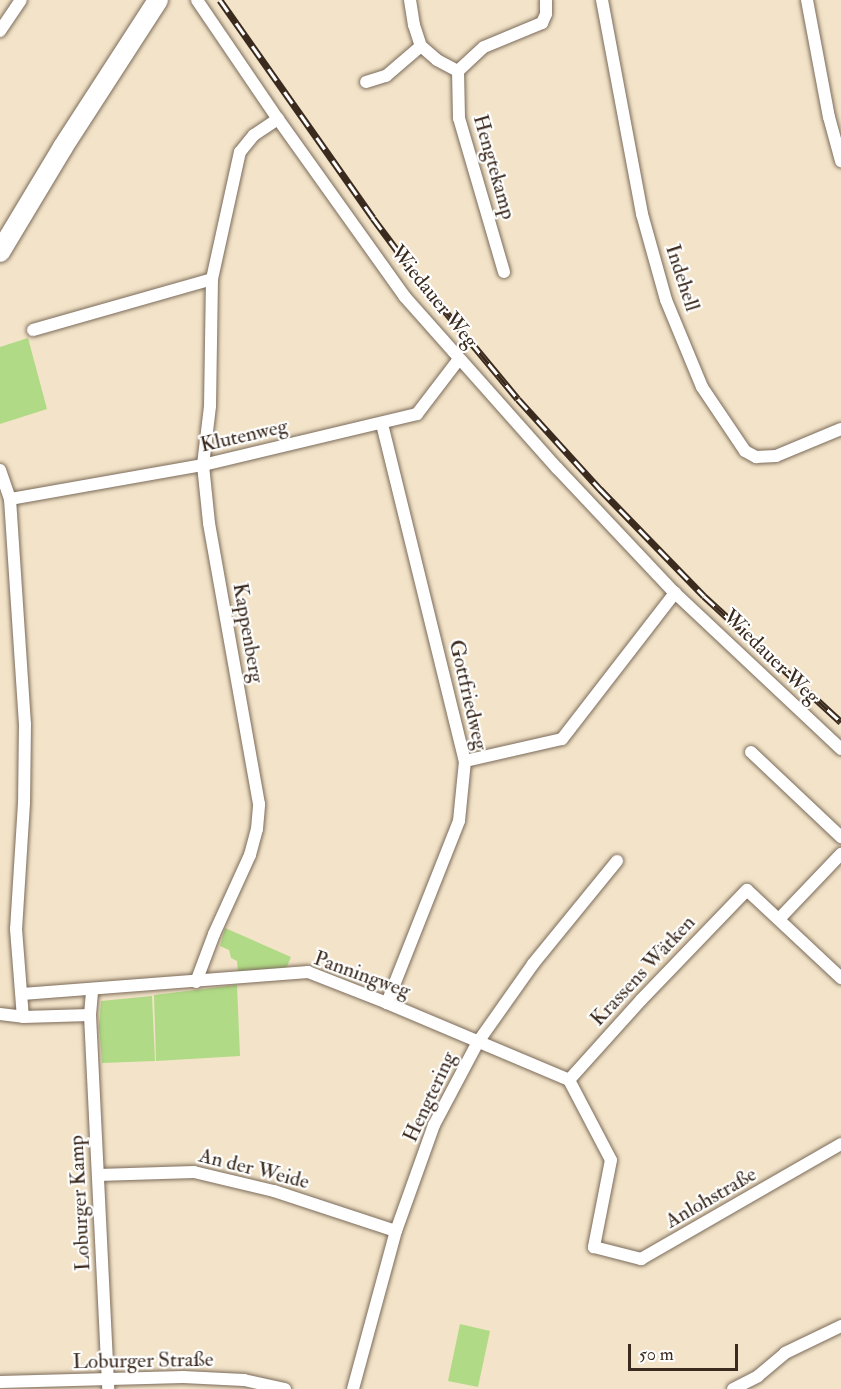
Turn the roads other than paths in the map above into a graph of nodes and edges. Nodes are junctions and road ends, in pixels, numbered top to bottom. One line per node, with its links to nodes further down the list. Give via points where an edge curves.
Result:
1 (21, 0): 8 (street)
2 (158, 0): 14 (main road)
3 (197, 0): 12 (street, Wiedauer Weg)
4 (410, 0): 9 (street)
5 (546, 0): 10 (street, via 542,23 484,47)
6 (602, 0): 20 (street, Indehell, via 642,214 666,300 702,387 745,451 756,457 776,456)
7 (807, 0): 13 (street)
8 (0, 31)
9 (421, 46): 10 (street); 11 (street, via 386,76)
10 (458, 71): 15 (street, Hengtekamp, via 459,118)
11 (366, 82)
12 (278, 119): 16 (street, Kappenberg, via 254,135 240,152); 18 (street, Wiedauer Weg, via 405,297)
13 (841, 162)
14 (0, 252)
15 (504, 272)
16 (212, 279): 17 (street); 21 (street, Kappenberg, via 210,406)
17 (33, 330)
18 (459, 359): 19 (street, Klutenweg, via 417,414); 24 (street, Wiedauer Weg)
19 (382, 424): 21 (street, Klutenweg); 27 (street, Gottfriedweg)
20 (841, 429)
21 (203, 465): 23 (street, Klutenweg); 33 (street, Kappenberg, via 209,523 259,804 250,855)
22 (0, 470): 23 (street)
23 (10, 499): 35 (street, via 25,724 16,929)
24 (675, 593): 25 (street, Wiedauer Weg); 27 (street, via 562,739)
25 (841, 749)
26 (751, 752): 28 (street)
27 (465, 761): 36 (street, Gottfriedweg, via 459,821)
28 (841, 837)
29 (841, 854): 31 (street)
30 (617, 861): 40 (street, Hengtering, via 533,964)
31 (779, 919): 32 (street); 41 (street, Krassens Wätken, via 747,890)
32 (841, 978)
33 (196, 982): 34 (street, Panningweg); 36 (street, Panningweg, via 308,972)
34 (92, 990): 35 (street, Panningweg); 38 (street)
35 (21, 994): 39 (street)
36 (387, 1003): 40 (street, Panningweg)
37 (0, 1014): 39 (street)
38 (90, 1015): 39 (street); 43 (street, Loburger Kamp)
39 (23, 1017)
40 (478, 1042): 41 (street, Panningweg); 44 (street, Hengtering, via 434,1125)
41 (569, 1080): 42 (street, Anlohstraße, via 611,1160 594,1247 641,1259)
42 (841, 1144)
43 (98, 1175): 44 (street, An der Weide, via 194,1172 274,1191); 47 (street, Loburger Kamp)
44 (396, 1231): 49 (street, Hengtering)
45 (841, 1326): 50 (street, via 785,1353 758,1376)
46 (0, 1382): 47 (street, Loburger Straße)
47 (108, 1384): 48 (street, Loburger Straße, via 183,1377 244,1380)
48 (285, 1389)
49 (353, 1389)
50 (733, 1389)

